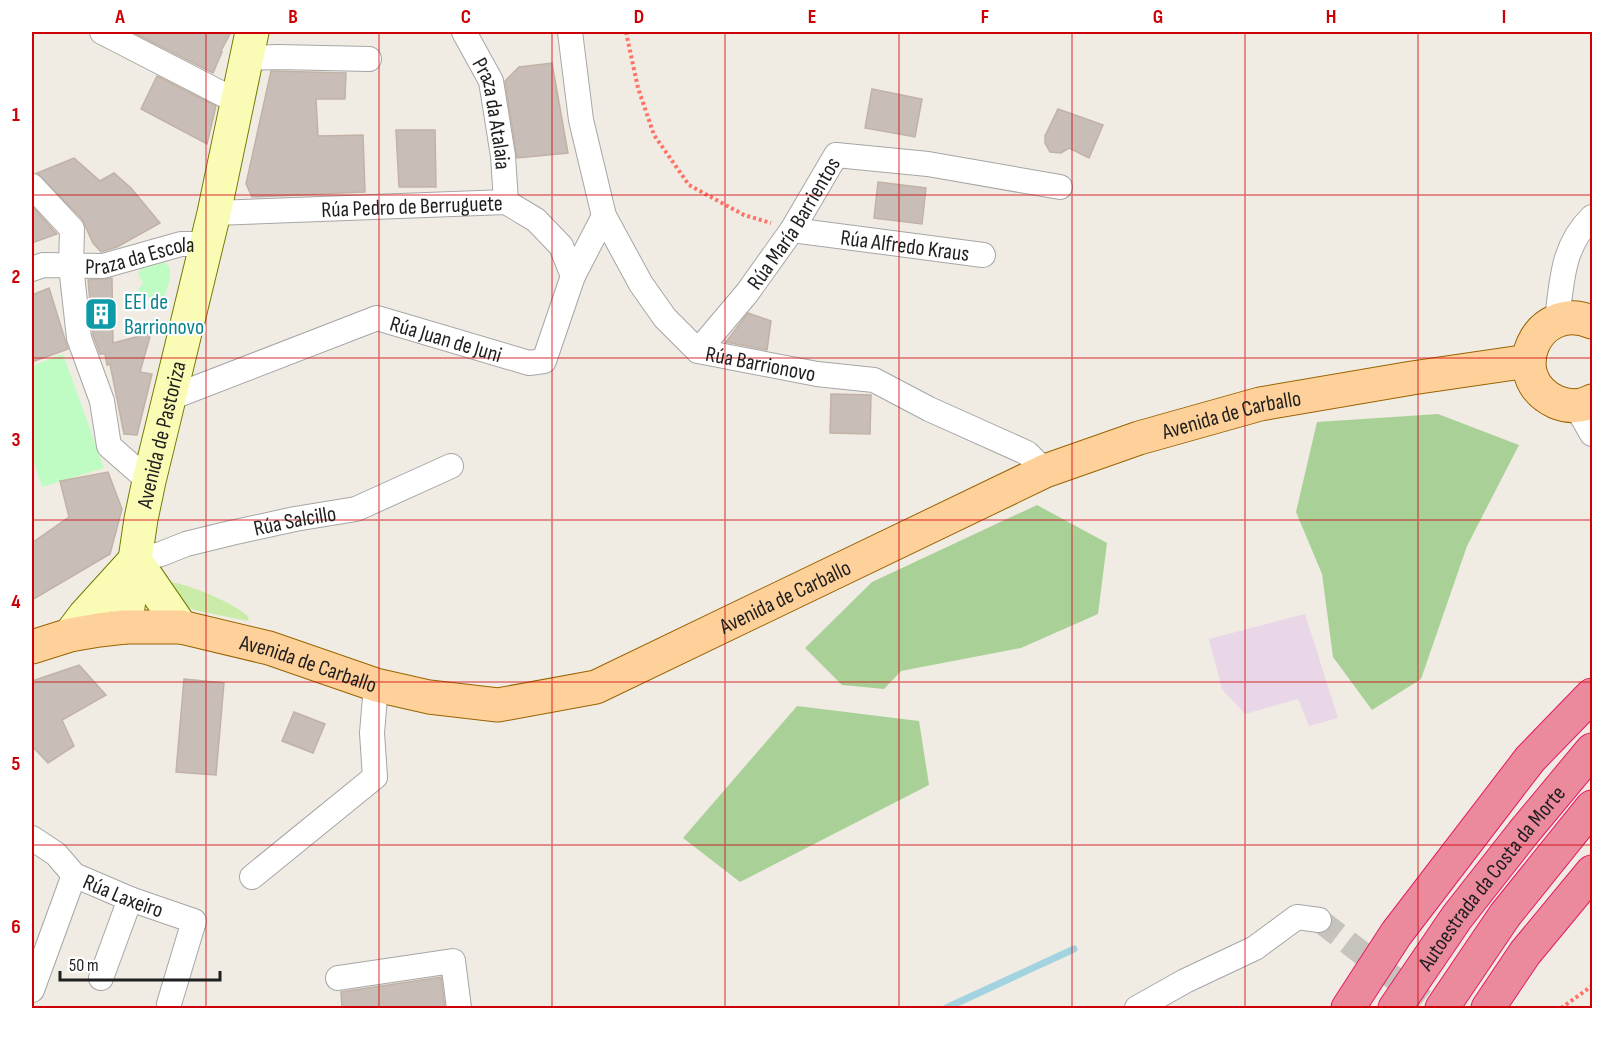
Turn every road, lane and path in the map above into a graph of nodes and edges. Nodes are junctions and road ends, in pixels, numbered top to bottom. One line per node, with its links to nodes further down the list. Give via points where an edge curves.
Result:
1 (102, 32): 7 (street)
2 (464, 32): 10 (street, Praza da Atalaia, via 491,81)
3 (570, 32): 11 (street, Rúa Barrionovo, via 581,120)
4 (626, 32): 14 (path, via 638,88 654,135 689,185 744,215)
5 (250, 45): 6 (street, via 278,57); 7 (street, Avenida de Pastoriza)
6 (369, 59)
7 (238, 102): 13 (street, Avenida de Pastoriza)
8 (32, 186): 16 (street, via 72,229)
9 (1060, 187): 14 (street, Rúa María Barrientos, via 928,164 836,155)
10 (506, 202): 13 (street, Rúa Pedro de Berruguete); 18 (street, Rúa Pedro de Berruguete, via 536,220 561,246)
11 (604, 216): 18 (street, Rúa Juan de Juni); 21 (street, Rúa Barrionovo, via 664,318)
12 (1593, 217): 19 (street, via 1569,248)
13 (210, 228): 16 (street, Praza da Escola, via 181,244 103,266); 23 (street, Avenida de Pastoriza)
14 (792, 230): 15 (street, Rúa Alfredo Kraus); 21 (street, Rúa María Barrientos, via 747,293)
15 (983, 255)
16 (71, 266): 17 (street, Praza da Escola, via 44,265); 28 (street, via 79,338 102,401 109,446)
17 (32, 269)
18 (573, 276): 23 (street, Rúa Juan de Juni, via 544,361 529,363 377,318)
19 (1557, 320): 20 (main road, via 1580,317); 22 (main road, via 1537,336)
20 (1593, 322)
21 (698, 351): 27 (street, Rúa Barrionovo, via 817,374 874,380 1027,453)
22 (1529, 361): 24 (main road, via 1537,388 1548,398 1561,404); 27 (main road, Avenida de Carballo, via 1260,404 1139,438)
23 (170, 398): 28 (street, Avenida de Pastoriza)
24 (1584, 404): 25 (street)
25 (1593, 434)
26 (451, 466): 29 (street, Rúa Salcillo, via 356,509 231,533)
27 (1045, 471): 34 (main road, Avenida de Carballo, via 596,687 498,705 429,697)
28 (149, 481): 29 (street, Avenida de Pastoriza)
29 (135, 560): 30 (street, Avenida de Pastoriza); 31 (street); 32 (street)
30 (125, 627): 31 (main road, Avenida de Carballo); 32 (main road, Avenida de Carballo)
31 (181, 627): 34 (main road, Avenida de Carballo, via 269,648)
32 (70, 635): 33 (main road, Avenida de Carballo)
33 (32, 647)
34 (376, 685): 41 (street, via 372,733 375,777)
35 (1593, 694): 51 (highway, via 1530,759 1396,934)
36 (1593, 750): 52 (highway, Autoestrada da Costa da Morte, via 1457,917)
37 (1593, 807): 53 (highway, Autoestrada da Costa da Morte, via 1505,915)
38 (32, 838): 40 (street, Rúa Laxeiro, via 56,854)
39 (1593, 872): 54 (highway, via 1525,953)
40 (74, 875): 42 (street, Rúa Laxeiro); 47 (street)
41 (252, 877)
42 (130, 899): 44 (street); 48 (street, Rúa Laxeiro, via 194,921)
43 (1319, 920): 50 (street, via 1297,917 1255,948)
44 (101, 978)
45 (338, 978): 49 (street, via 453,961)
46 (1593, 986): 55 (path)
47 (32, 990)
48 (169, 1004)
49 (459, 1008)
50 (1137, 1008)
51 (1348, 1008)
52 (1395, 1008)
53 (1442, 1008)
54 (1488, 1008)
55 (1562, 1008)

